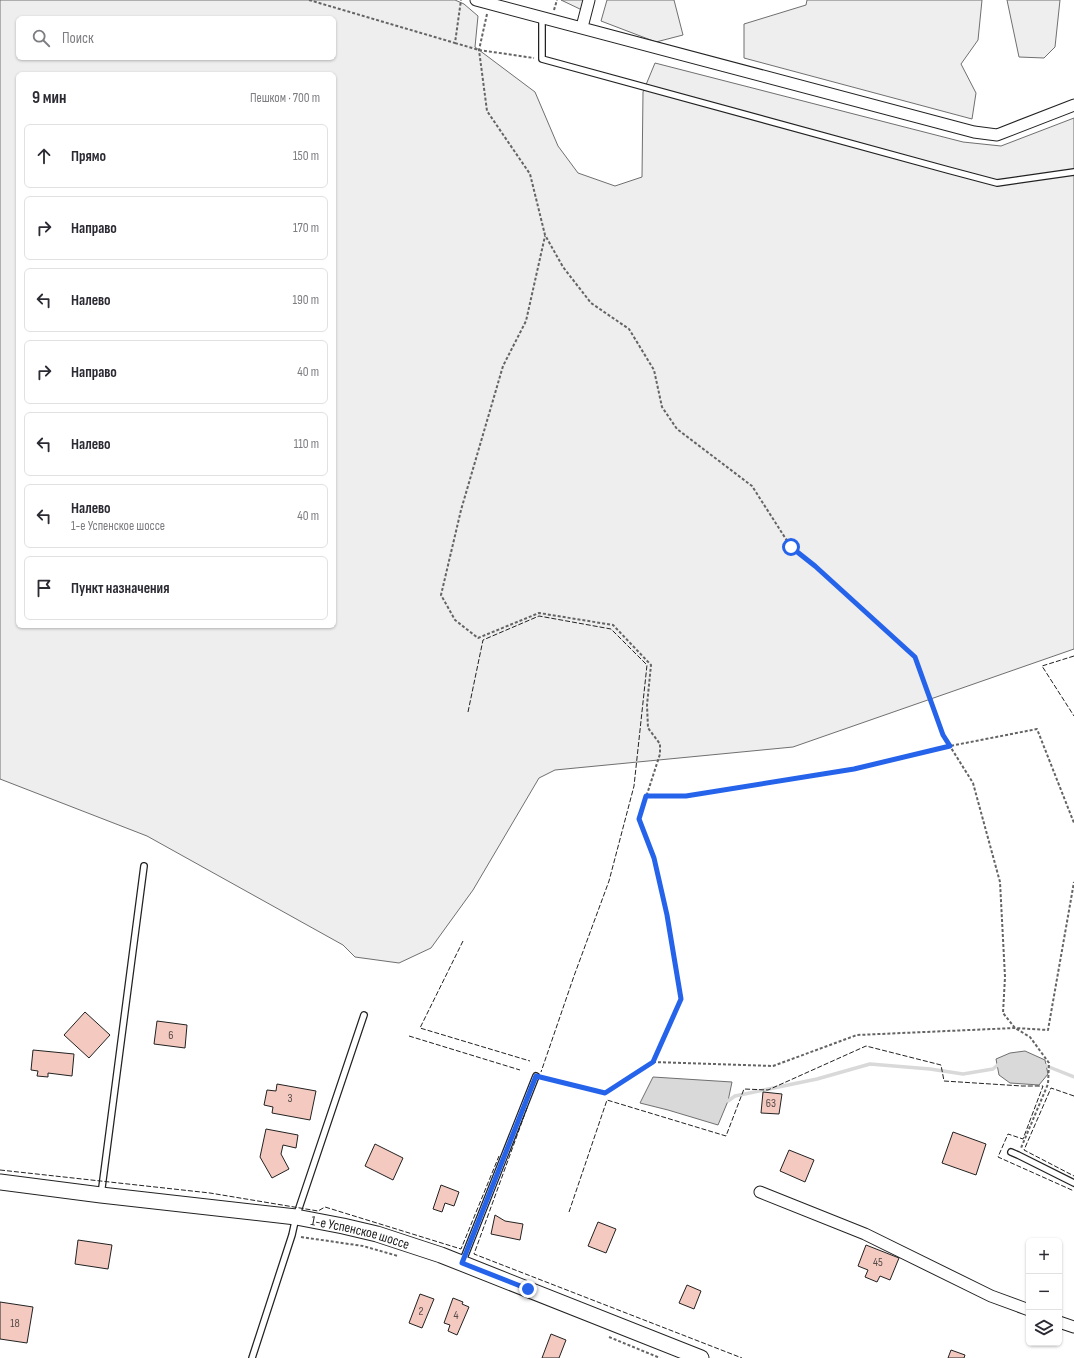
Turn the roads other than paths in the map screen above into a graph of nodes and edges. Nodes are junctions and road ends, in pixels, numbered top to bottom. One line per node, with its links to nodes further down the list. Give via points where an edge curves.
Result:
1 (476, 0): 3 (street)
2 (589, 0): 4 (street)
3 (542, 17): 4 (street); 6 (lane, via 542,59 997,183)
4 (582, 27): 5 (street, via 966,130 997,135)
5 (1074, 105)
6 (1074, 172)
7 (144, 866): 14 (lane)
8 (364, 1015): 15 (lane)
9 (536, 1076): 16 (lane)
10 (1011, 1152): 12 (lane)
11 (0, 1182): 14 (main road, 1-е Успенское шоссе)
12 (1074, 1183)
13 (760, 1192): 17 (street, via 865,1234 991,1296)
14 (101, 1195): 15 (main road, 1-е Успенское шоссе)
15 (296, 1217): 16 (main road, 1-е Успенское шоссе, via 377,1234); 20 (lane)
16 (462, 1263): 21 (main road, 1-е Успенское шоссе)
17 (1026, 1309)
18 (1062, 1323): 19 (street)
19 (1074, 1327)
20 (252, 1358)
21 (701, 1358)

